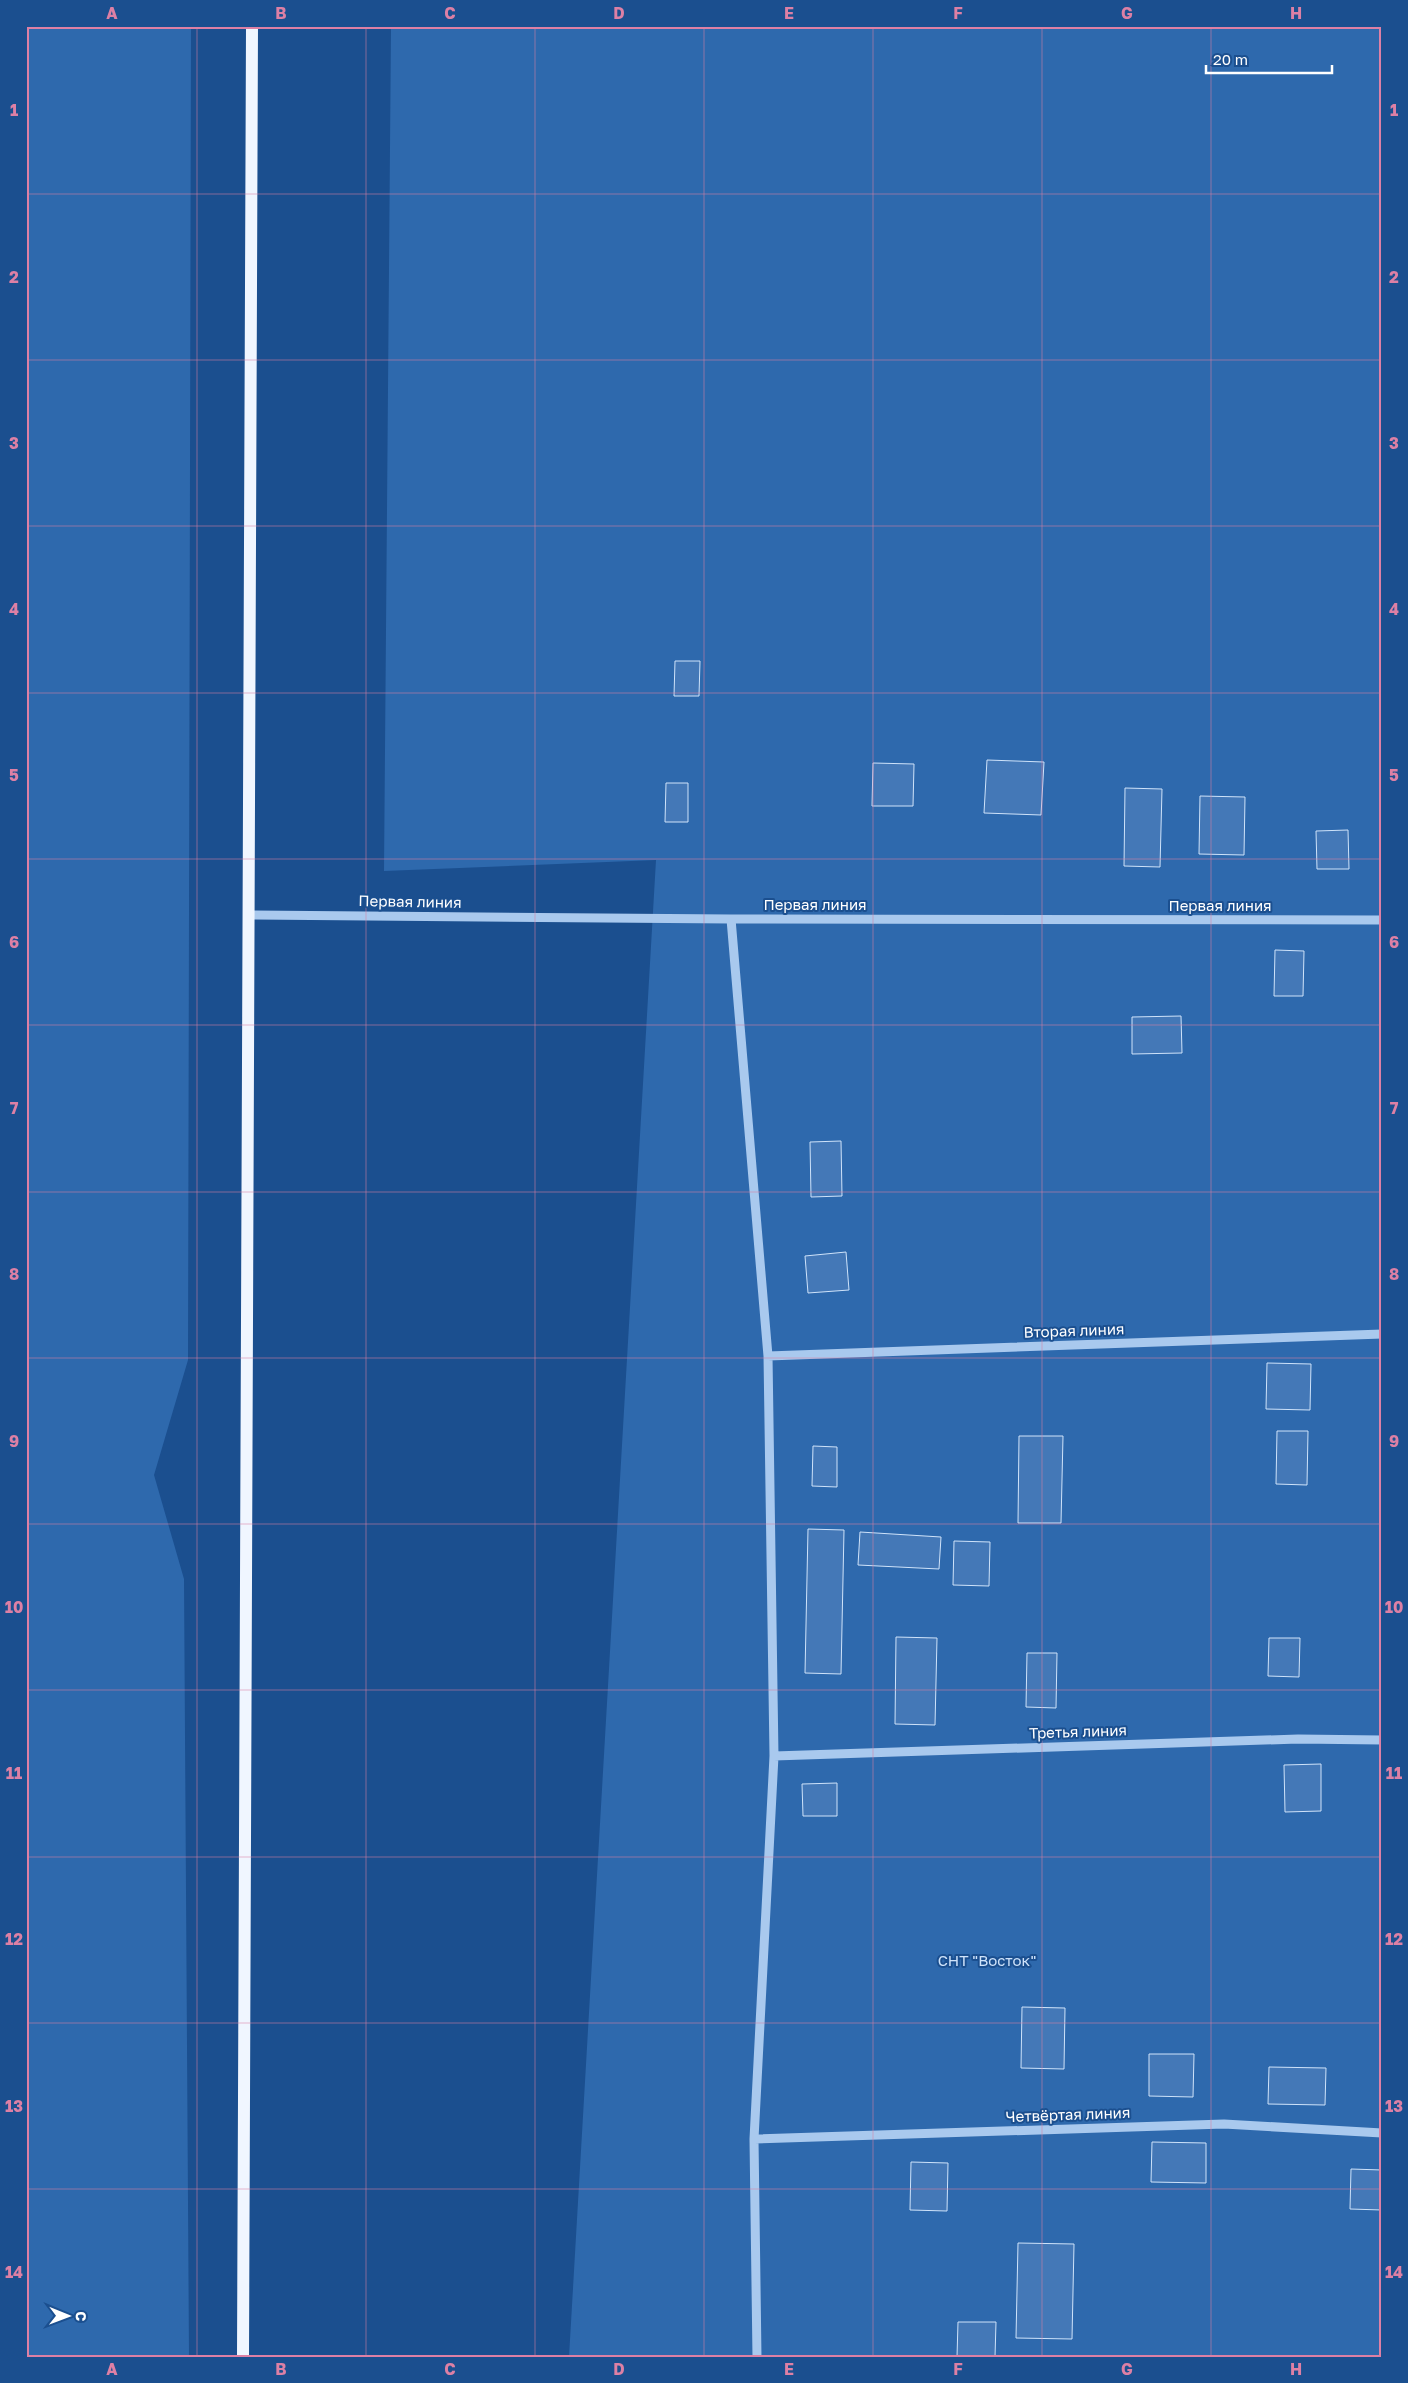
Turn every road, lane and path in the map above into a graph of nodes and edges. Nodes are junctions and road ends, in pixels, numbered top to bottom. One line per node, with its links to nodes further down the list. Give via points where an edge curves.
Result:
1 (252, 26): 2 (main road)
2 (249, 915): 3 (street, Первая линия); 11 (main road)
3 (731, 919): 4 (street, Первая линия); 6 (street)
4 (1382, 920)
5 (1382, 1334): 6 (street, Вторая линия)
6 (768, 1356): 8 (street)
7 (1382, 1740): 8 (street, Третья линия, via 1288,1739)
8 (774, 1756): 10 (street)
9 (1382, 2134): 10 (street, Четвёртая линия, via 1224,2124)
10 (754, 2139): 12 (street)
11 (243, 2357)
12 (757, 2357)

